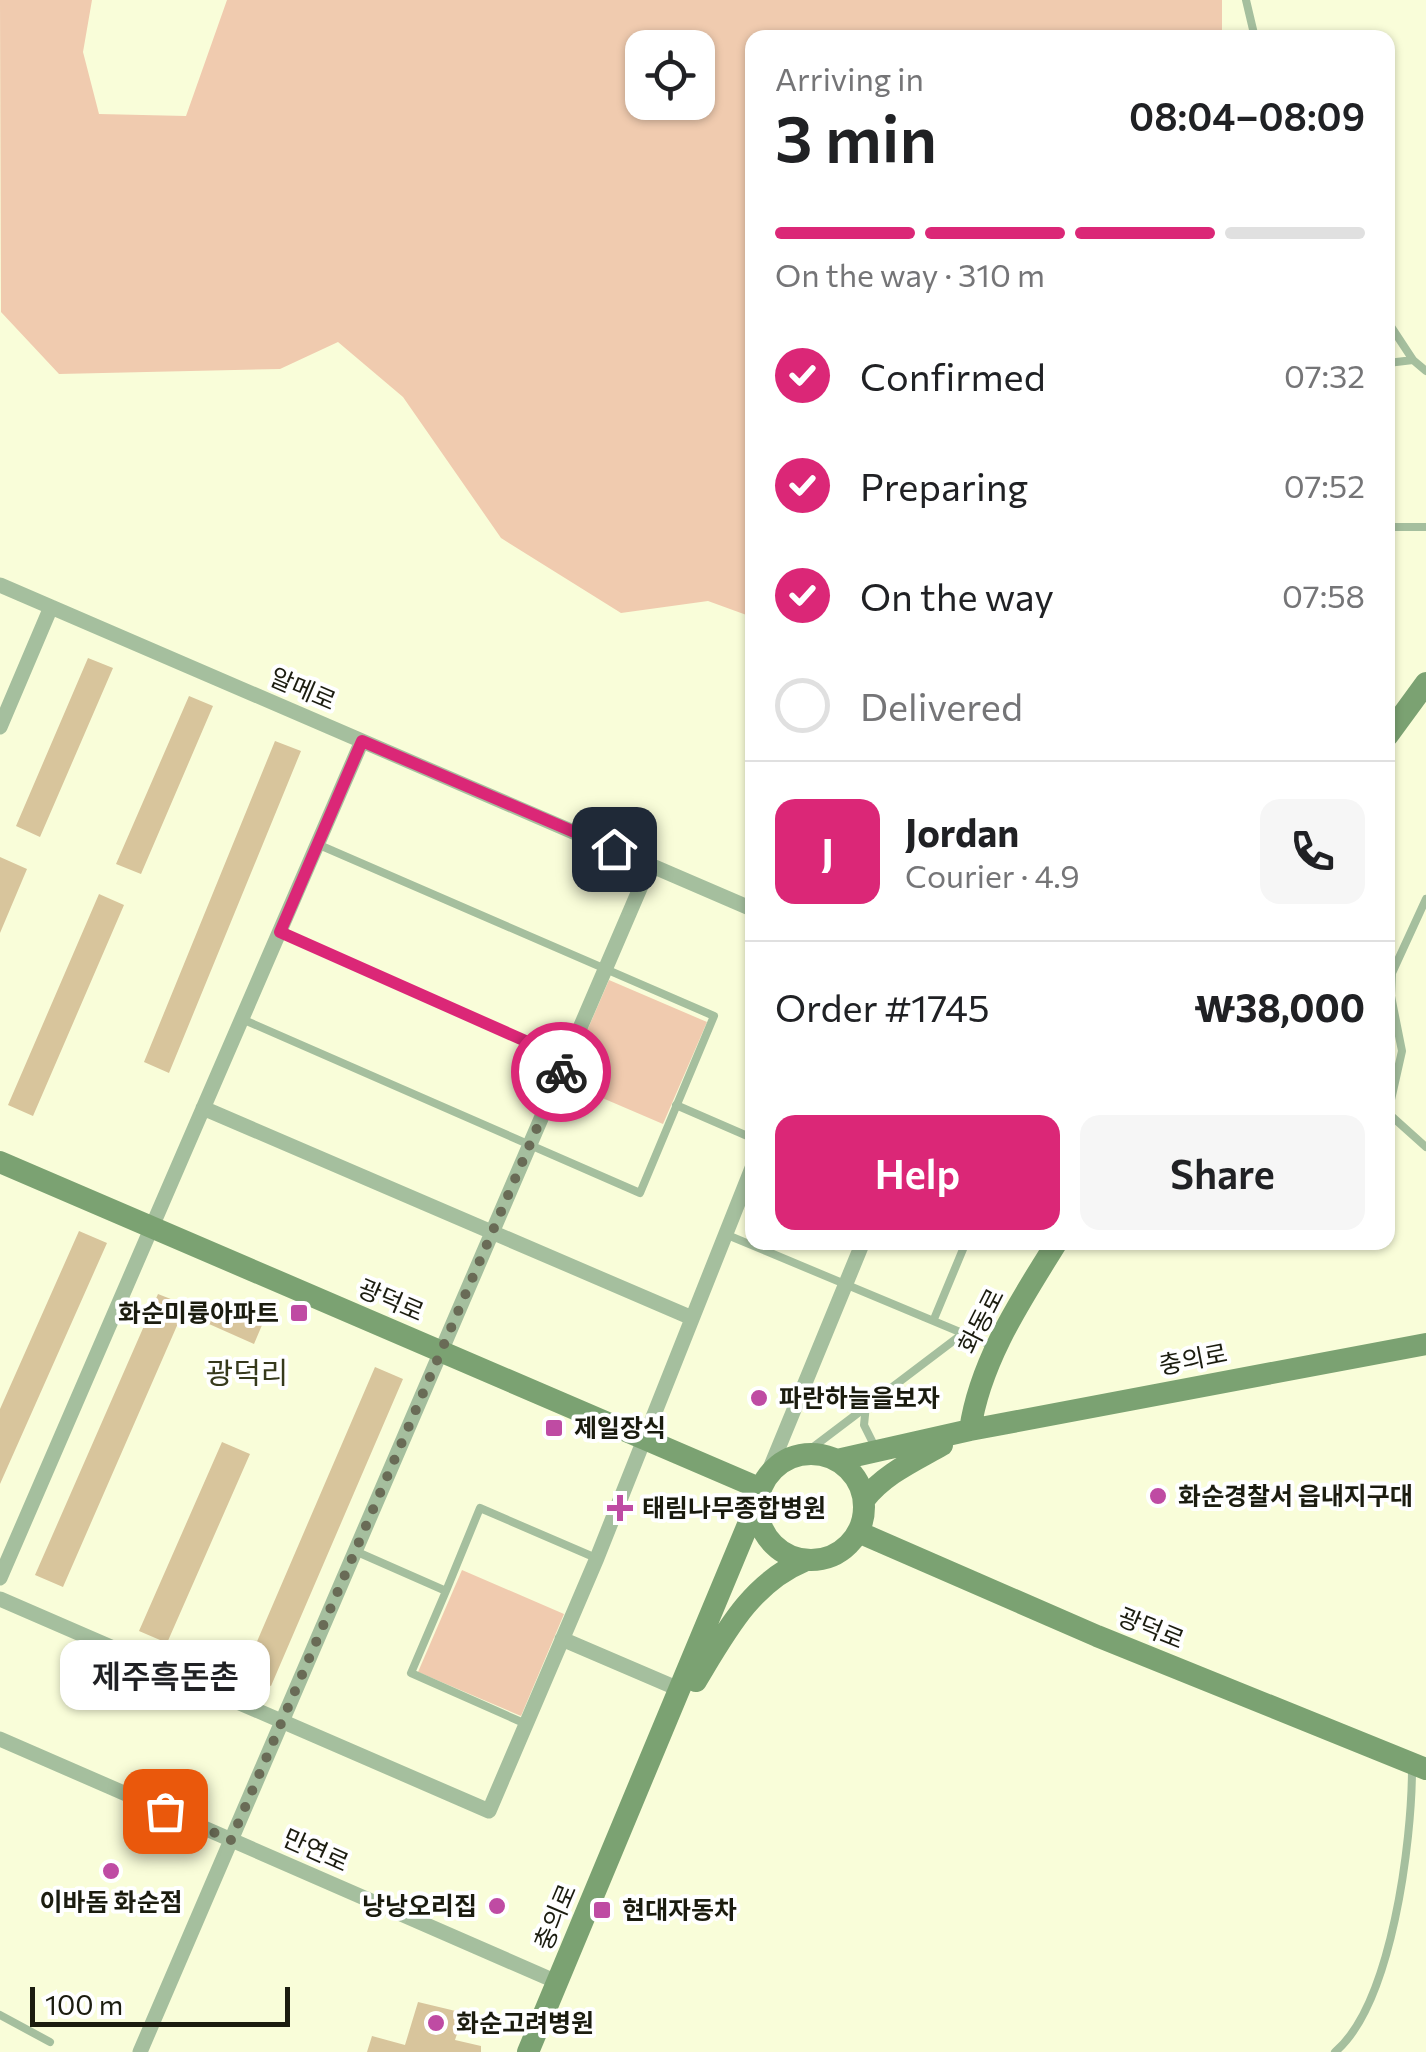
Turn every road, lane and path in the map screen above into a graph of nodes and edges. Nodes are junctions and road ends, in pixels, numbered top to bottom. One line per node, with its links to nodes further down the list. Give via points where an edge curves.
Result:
1 (1246, 0): 2 (lane)
2 (1253, 30)
3 (1395, 332): 4 (lane)
4 (1414, 360): 5 (lane); 6 (lane)
5 (1395, 362)
6 (1426, 370)
7 (1395, 527): 8 (lane)
8 (1426, 527)
9 (0, 585): 10 (street, 알메로)
10 (51, 607): 13 (street); 14 (street, 알메로)
11 (1426, 683): 12 (street)
12 (1395, 725)
13 (0, 727)
14 (362, 741): 15 (street); 16 (street, 알메로)
15 (317, 844): 19 (street); 21 (lane)
16 (650, 865): 18 (street, 알메로); 21 (street)
17 (1426, 899): 20 (lane)
18 (745, 906)
19 (280, 932): 23 (street); 24 (lane)
20 (1395, 966)
21 (605, 969): 24 (street); 26 (lane, via 714,1016)
22 (1395, 1012): 25 (lane, via 1402,1051)
23 (242, 1019): 27 (street); 30 (lane)
24 (566, 1059): 30 (street)
25 (1395, 1082)
26 (676, 1106): 29 (lane); 30 (lane, via 640,1192)
27 (203, 1108): 34 (street); 35 (street)
28 (1395, 1120): 31 (lane)
29 (745, 1135)
30 (530, 1145): 35 (street)
31 (1426, 1147)
32 (0, 1162): 34 (street, 광덕로)
33 (745, 1185): 36 (street)
34 (152, 1227): 48 (street, 광덕로); 61 (street)
35 (492, 1232): 43 (street); 48 (street)
36 (725, 1234): 37 (lane); 43 (street)
37 (745, 1242)
38 (764, 1250): 42 (lane)
39 (861, 1250): 42 (street)
40 (963, 1250): 44 (lane)
41 (1051, 1250): 47 (street, 화동로)
42 (846, 1284): 44 (lane); 55 (street)
43 (692, 1318): 51 (street)
44 (934, 1319): 45 (lane)
45 (965, 1332): 47 (lane); 49 (lane)
46 (1426, 1344): 50 (street, 충의로)
47 (996, 1348): 50 (street, 화동로)
48 (441, 1351): 51 (street, 광덕로); 58 (street)
49 (864, 1407): 52 (lane, via 867,1436); 53 (lane)
50 (970, 1430): 52 (street, 충의로); 56 (street, 충의로, via 894,1472)
51 (646, 1439): 55 (street, 광덕로); 59 (street)
52 (883, 1452): 54 (street, 충의로)
53 (804, 1454): 54 (street); 55 (street, via 790,1458)
54 (837, 1460): 56 (street, via 859,1483)
55 (761, 1490): 60 (street, via 764,1535 788,1556); 65 (street, 충의로)
56 (864, 1500): 57 (street)
57 (858, 1532): 60 (street, via 836,1555); 70 (street, 광덕로)
58 (355, 1551): 62 (lane); 66 (street)
59 (597, 1558): 62 (lane, via 480,1508); 64 (street)
60 (804, 1560): 69 (street, 충의로, via 778,1571 738,1614)
61 (0, 1578)
62 (446, 1591): 67 (lane, via 411,1673)
63 (0, 1599): 66 (street)
64 (562, 1639): 65 (street); 67 (street)
65 (680, 1690): 69 (street, 충의로)
66 (282, 1721): 67 (street, via 489,1811); 71 (street)
67 (526, 1724)
68 (0, 1739): 71 (street, 만연로)
69 (656, 1748): 72 (street, 충의로)
70 (1419, 1766): 77 (lane, via 1376,1992)
71 (231, 1840): 72 (street, 만연로); 75 (street)
72 (558, 1982): 76 (street, 충의로)
73 (0, 2015): 74 (lane)
74 (50, 2042)
75 (140, 2052)
76 (528, 2052)
77 (1335, 2052)

